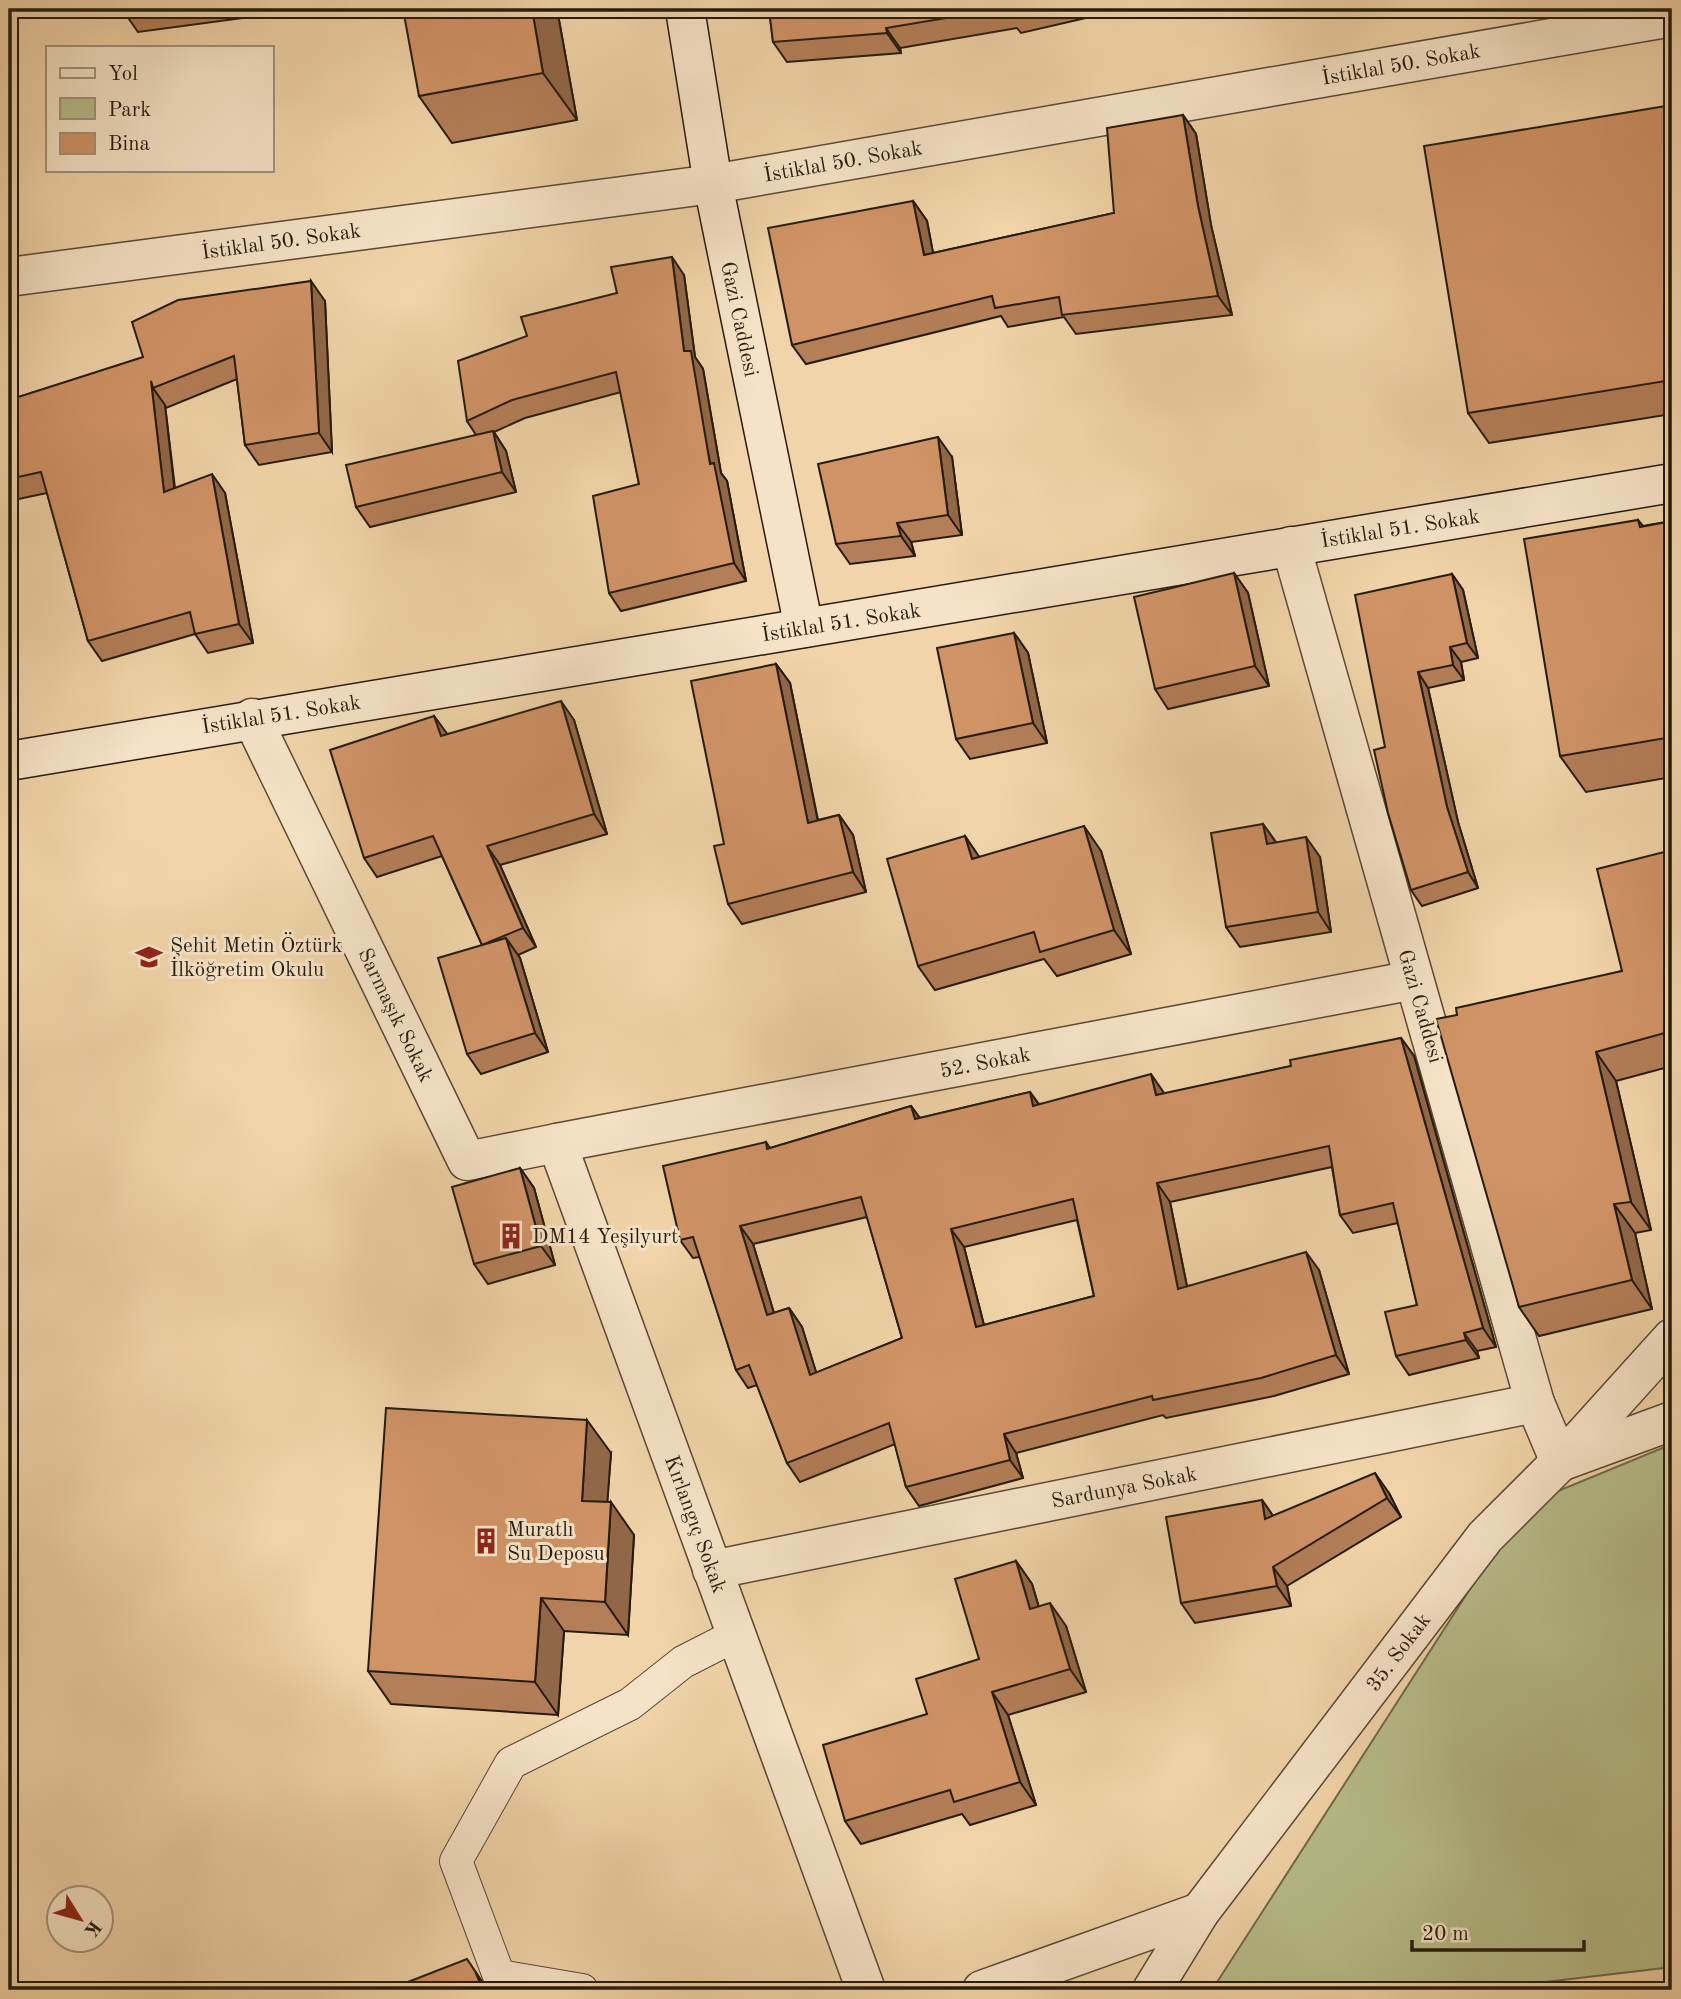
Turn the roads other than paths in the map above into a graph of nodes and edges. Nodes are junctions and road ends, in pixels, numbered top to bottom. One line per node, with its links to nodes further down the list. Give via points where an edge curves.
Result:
1 (685, 9): 3 (street, Gazi Caddesi)
2 (1672, 17): 3 (street, İstiklal 50. Sokak)
3 (713, 184): 4 (street, İstiklal 50. Sokak); 7 (street, Gazi Caddesi)
4 (9, 277)
5 (1672, 483): 6 (street, İstiklal 51. Sokak)
6 (1291, 546): 7 (street, İstiklal 51. Sokak); 10 (street, Gazi Caddesi)
7 (804, 628): 8 (street, İstiklal 51. Sokak)
8 (252, 718): 9 (street, İstiklal 51. Sokak); 11 (street, Sarmaşık Sokak, via 467,1161)
9 (9, 761)
10 (1414, 980): 11 (street, 52. Sokak); 13 (street, Gazi Caddesi)
11 (557, 1143): 16 (street, Kırlangıç Sokak)
12 (1672, 1338): 15 (street, 35. Sokak)
13 (1535, 1403): 15 (street, Gazi Caddesi); 16 (street, Sardunya Sokak)
14 (1672, 1421): 15 (street)
15 (1560, 1462): 18 (street, 35. Sokak, via 1485,1537)
16 (712, 1570): 17 (street, Kırlangıç Sokak)
17 (736, 1635): 19 (lane, via 683,1662 630,1704 511,1763 456,1861 499,1976); 20 (street, Kırlangıç Sokak)
18 (1200, 1912): 21 (street); 22 (street, 35. Sokak)
19 (583, 1990)
20 (866, 1990)
21 (982, 1990)
22 (1152, 1990)

